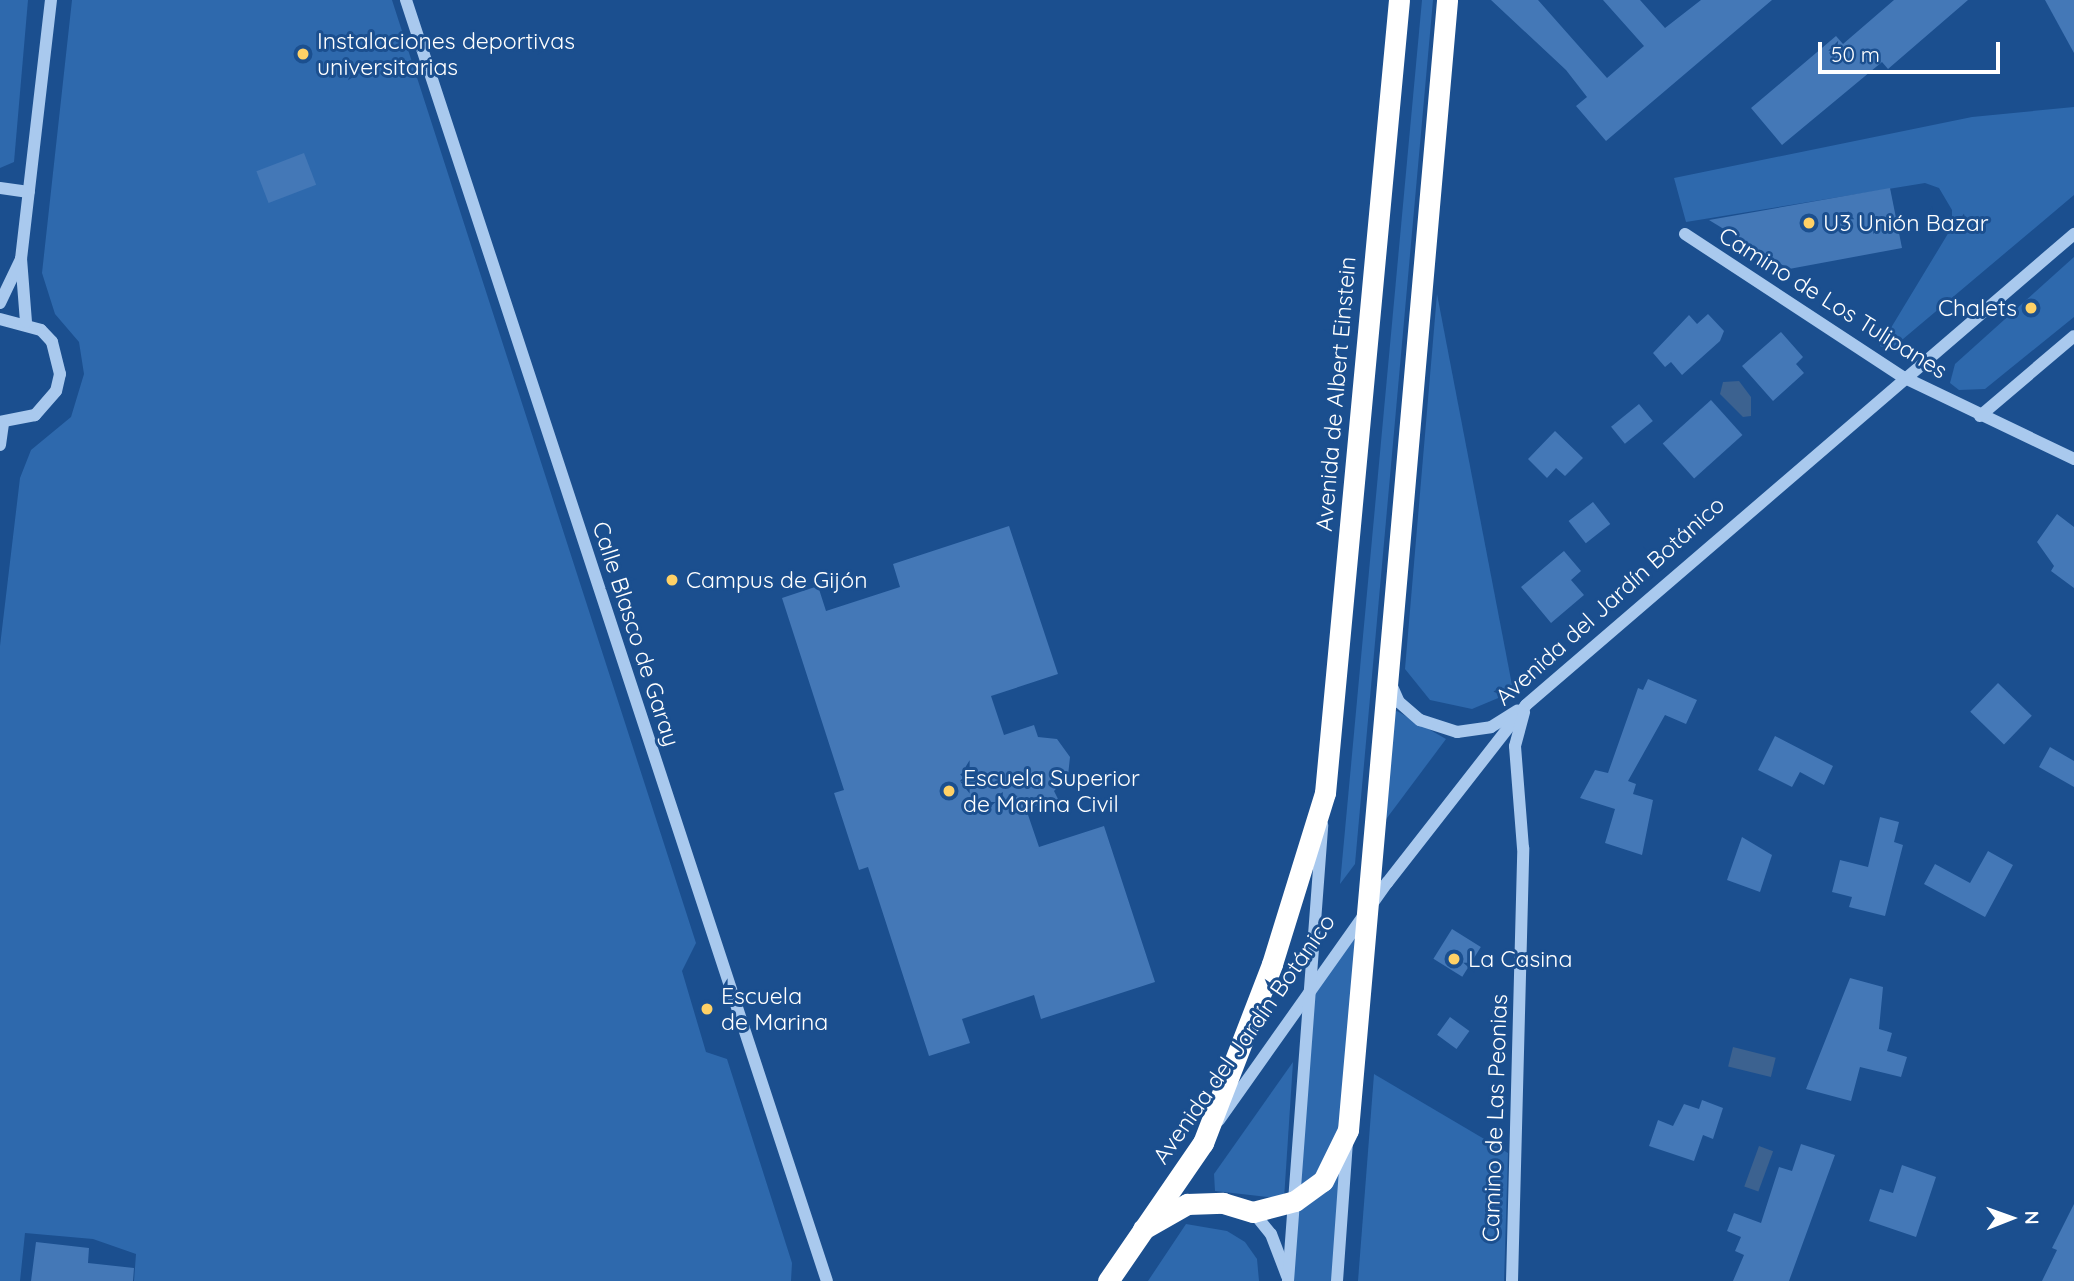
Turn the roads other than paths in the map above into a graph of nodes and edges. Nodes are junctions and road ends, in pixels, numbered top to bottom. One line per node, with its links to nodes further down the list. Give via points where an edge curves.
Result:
1 (51, 0): 6 (street)
2 (406, 0): 30 (street, Calle Blasco de Garay)
3 (1399, 0): 21 (highway, Avenida de Albert Einstein)
4 (1447, 0): 19 (highway)
5 (0, 188): 6 (street)
6 (29, 191): 9 (street)
7 (1685, 234): 14 (street, Camino de Los Tulipanes)
8 (2074, 234): 14 (street, Avenida del Jardín Botánico)
9 (21, 259): 10 (street); 12 (street)
10 (0, 303)
11 (0, 319): 12 (street)
12 (26, 322): 16 (street, via 52,342 59,366 56,391 34,415)
13 (2074, 337): 15 (street)
14 (1903, 377): 15 (street, Camino de Los Tulipanes); 20 (street, Avenida del Jardín Botánico)
15 (1980, 416): 18 (street, Camino de Los Tulipanes)
16 (1, 422): 17 (street)
17 (0, 445)
18 (2074, 459)
19 (1386, 672): 20 (street, via 1399,702 1420,720 1457,732 1491,727); 22 (highway)
20 (1526, 705): 22 (street, Avenida del Jardín Botánico); 33 (street, Camino de Las Peonias, via 1515,746 1523,848)
21 (1325, 793): 23 (street, Avenida de Albert Einstein); 25 (highway, Avenida de Albert Einstein, via 1272,964)
22 (1367, 910): 23 (street, Avenida del Jardín Botánico); 24 (highway)
23 (1310, 989): 25 (street, Avenida del Jardín Botánico); 26 (street, Avenida de Albert Einstein)
24 (1348, 1130): 26 (highway, via 1323,1181); 32 (street)
25 (1203, 1143): 28 (highway, Avenida del Jardín Botánico)
26 (1295, 1201): 27 (highway); 29 (street, Avenida de Albert Einstein)
27 (1253, 1212): 28 (highway, via 1223,1203 1187,1204); 29 (street, via 1271,1234)
28 (1143, 1229): 31 (highway, Avenida del Jardín Botánico)
29 (1288, 1280)
30 (827, 1281)
31 (1108, 1281)
32 (1337, 1281)
33 (1511, 1281)

